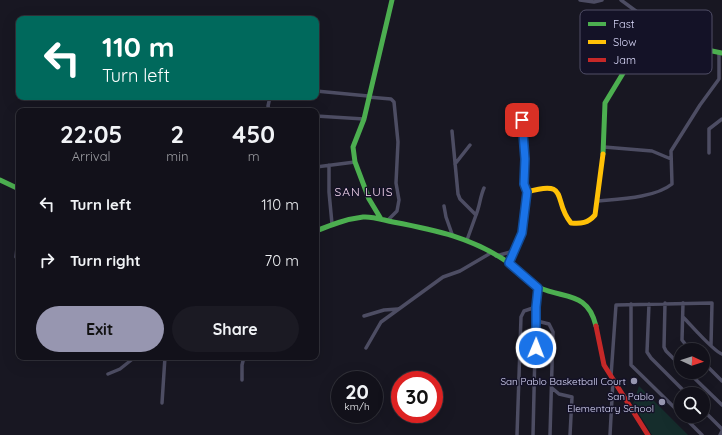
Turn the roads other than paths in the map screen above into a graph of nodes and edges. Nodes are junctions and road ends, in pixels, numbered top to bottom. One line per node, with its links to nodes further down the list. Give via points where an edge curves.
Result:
1 (392, 0): 9 (street)
2 (580, 0): 3 (street)
3 (602, 0)
4 (621, 0): 5 (street)
5 (635, 10)
6 (721, 53): 18 (street, via 719,79 675,145)
7 (622, 74): 16 (street, via 605,103)
8 (319, 91): 9 (street)
9 (368, 97): 13 (street); 31 (street, via 391,99 394,102 398,142 396,183 399,200 397,211)
10 (520, 108): 26 (street, via 524,131 524,184)
11 (319, 116): 13 (street)
12 (722, 118): 17 (street, via 709,129)
13 (364, 119): 19 (street, via 353,147)
14 (452, 130): 20 (street)
15 (470, 145): 20 (street)
16 (604, 147): 18 (street, via 652,151); 27 (street)
17 (709, 153)
18 (671, 159): 27 (street, via 672,184 668,187 654,193)
19 (355, 162): 21 (street); 30 (street, via 369,199)
20 (455, 164): 29 (street, via 460,199)
21 (329, 165): 22 (street); 32 (street)
22 (319, 167)
23 (0, 180): 24 (street)
24 (16, 188)
25 (484, 188): 29 (street)
26 (527, 192): 27 (street, via 548,188 557,192 562,198 566,218 571,223 585,224 592,220); 36 (street, via 522,233)
27 (597, 201)
28 (444, 206): 34 (street)
29 (476, 215): 35 (street)
30 (380, 219): 31 (street); 32 (street, via 364,217)
31 (388, 220): 34 (street)
32 (332, 224): 33 (street)
33 (319, 230)
34 (452, 234): 35 (street)
35 (467, 240): 37 (street)
36 (514, 251): 38 (street); 39 (street)
37 (489, 254): 38 (street); 46 (street, via 460,271 443,277)
38 (495, 256): 39 (street)
39 (509, 263): 40 (street)
40 (538, 288): 45 (street); 60 (street, via 582,301 589,308 594,318 602,360)
41 (665, 303): 42 (street); 44 (street); 54 (street, via 664,347)
42 (683, 303): 48 (street); 51 (street, via 712,303)
43 (631, 304): 44 (street); 60 (street, via 615,306); 68 (street, via 631,365)
44 (648, 304): 64 (street, via 647,352)
45 (536, 307): 49 (street); 72 (street, via 524,311 521,317)
46 (399, 309): 47 (street); 52 (street, via 381,322)
47 (364, 316)
48 (683, 317): 50 (street, via 682,340); 51 (street)
49 (537, 321): 65 (street, via 549,324 553,328); 73 (street)
50 (684, 343)
51 (711, 345): 53 (street, via 715,351)
52 (366, 348)
53 (722, 354)
54 (674, 359)
55 (132, 360): 59 (street)
56 (165, 360): 66 (street)
57 (243, 360): 62 (street)
58 (710, 369): 63 (street)
59 (108, 374)
60 (612, 378): 76 (street); 77 (street)
61 (695, 379): 67 (street)
62 (242, 380)
63 (722, 381)
64 (680, 387)
65 (552, 388): 74 (street); 75 (street, via 559,394 572,397)
66 (162, 403)
67 (722, 405)
68 (674, 407)
69 (710, 417): 71 (street)
70 (690, 423): 78 (street)
71 (722, 430): 79 (street)
72 (517, 435)
73 (533, 435)
74 (550, 435)
75 (570, 435)
76 (610, 435)
77 (648, 435)
78 (702, 435)
79 (720, 435)

